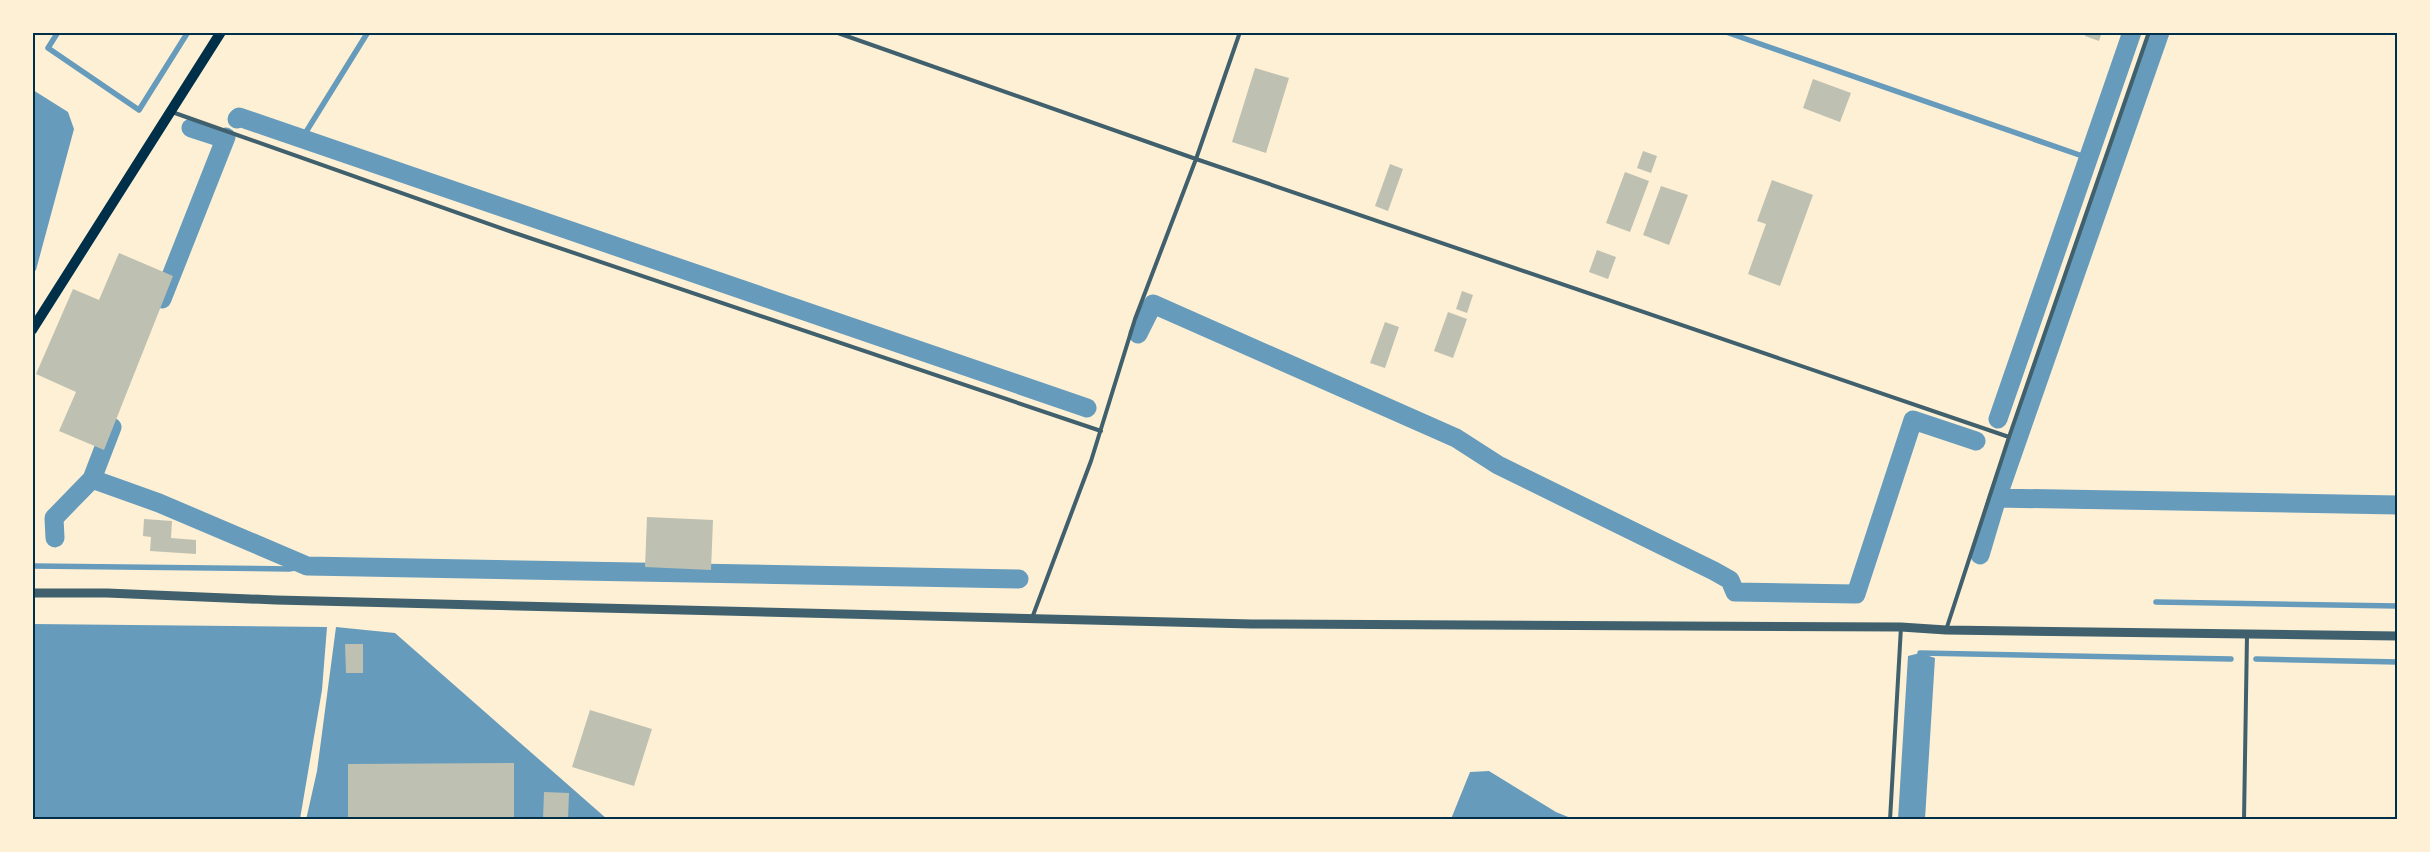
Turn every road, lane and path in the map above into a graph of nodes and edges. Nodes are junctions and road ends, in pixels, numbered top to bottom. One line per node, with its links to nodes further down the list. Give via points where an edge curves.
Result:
1 (221, 32): 5 (main road)
2 (835, 32): 6 (lane)
3 (1240, 32): 6 (lane)
4 (2149, 32): 9 (lane)
5 (170, 112): 7 (main road); 8 (lane)
6 (1196, 159): 8 (lane, via 1134,319); 9 (lane)
7 (32, 330)
8 (1101, 432): 11 (lane)
9 (2009, 437): 13 (lane)
10 (32, 593): 11 (street, via 108,592 276,600)
11 (1032, 618): 12 (street, via 1262,624)
12 (1901, 627): 13 (street); 16 (lane)
13 (1946, 630): 14 (street)
14 (2246, 636): 15 (street); 17 (lane)
15 (2398, 636)
16 (1890, 820)
17 (2244, 820)

